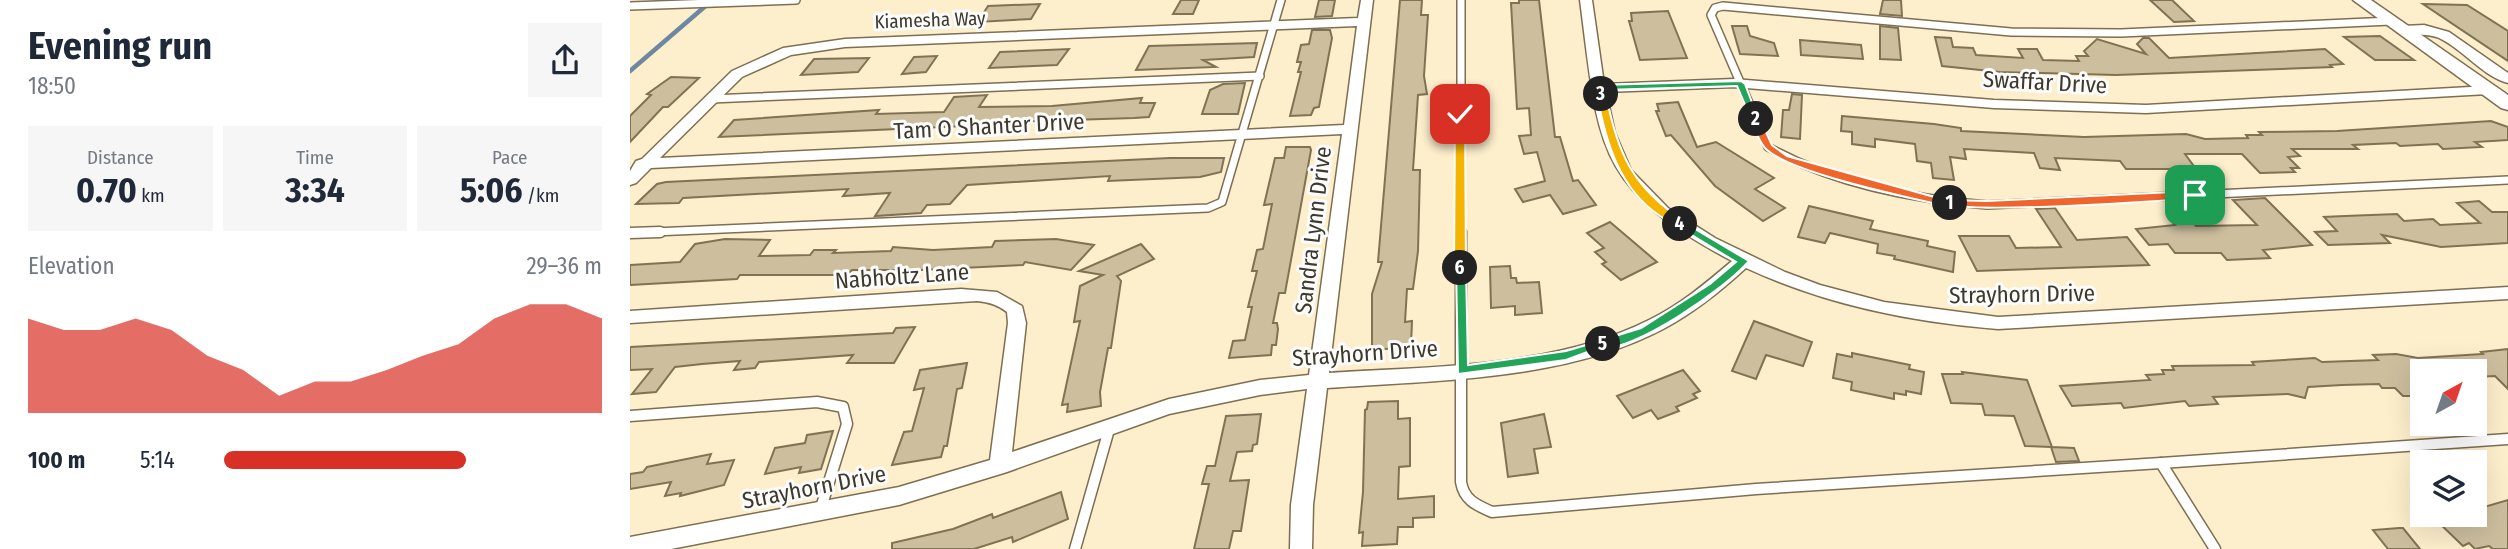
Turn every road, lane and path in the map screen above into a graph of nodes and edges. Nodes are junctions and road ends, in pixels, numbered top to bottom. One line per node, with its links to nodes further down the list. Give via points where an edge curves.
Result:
1 (796, 0): 7 (lane)
2 (1281, 0): 10 (lane)
3 (1367, 0): 8 (street, Sandra Lynn Drive)
4 (1461, 0): 27 (lane)
5 (1586, 0): 14 (street)
6 (2361, 0): 9 (street)
7 (630, 6)
8 (1364, 22): 10 (street, Kiamesha Way); 18 (street, Sandra Lynn Drive)
9 (2397, 25): 12 (street, via 2444,35); 13 (lane, via 2011,32 1715,8 1710,15); 15 (street)
10 (1273, 26): 11 (lane); 16 (street, Kiamesha Way, via 825,45 788,51 752,66 726,82)
11 (1260, 76): 16 (lane); 19 (lane)
12 (2508, 79)
13 (1741, 84): 14 (street, Swaffar Drive); 15 (street, Swaffar Drive, via 1994,104 2146,109); 22 (lane, via 1768,147 1784,158 1886,190 1952,204)
14 (1600, 88): 24 (street, via 1608,131 1623,169 1653,206)
15 (2488, 90): 17 (street)
16 (711, 99): 20 (street, Kiamesha Way)
17 (2508, 104)
18 (1351, 129): 19 (street, Tam O Shanter Drive); 28 (street, Sandra Lynn Drive)
19 (1243, 135): 20 (street, Tam O Shanter Drive); 23 (lane, via 1222,202 1208,208)
20 (638, 164): 21 (street, Kiamesha Way)
21 (630, 180)
22 (2508, 180)
23 (630, 233)
24 (1743, 261): 25 (street, Strayhorn Drive, via 1809,290 1886,310 1998,323); 27 (street, Strayhorn Drive, via 1714,287 1645,331 1574,354)
25 (2508, 293)
26 (630, 317): 33 (street, Nabholtz Lane, via 961,295 1003,299 1016,310 1017,323)
27 (1462, 371): 28 (street, Strayhorn Drive); 32 (lane, via 1461,491 1465,498 1492,512 1756,489)
28 (1318, 380): 30 (street, Strayhorn Drive, via 1206,397); 37 (street, Sandra Lynn Drive)
29 (630, 416): 34 (lane, via 817,402 843,407 847,424)
30 (1110, 425): 33 (street, Strayhorn Drive); 36 (lane)
31 (2508, 439): 32 (lane)
32 (2161, 463): 38 (lane)
33 (1000, 466): 34 (street, Strayhorn Drive, via 919,492)
34 (820, 511): 35 (street, Strayhorn Drive)
35 (630, 547)
36 (1075, 549)
37 (1301, 549)
38 (2215, 549)

